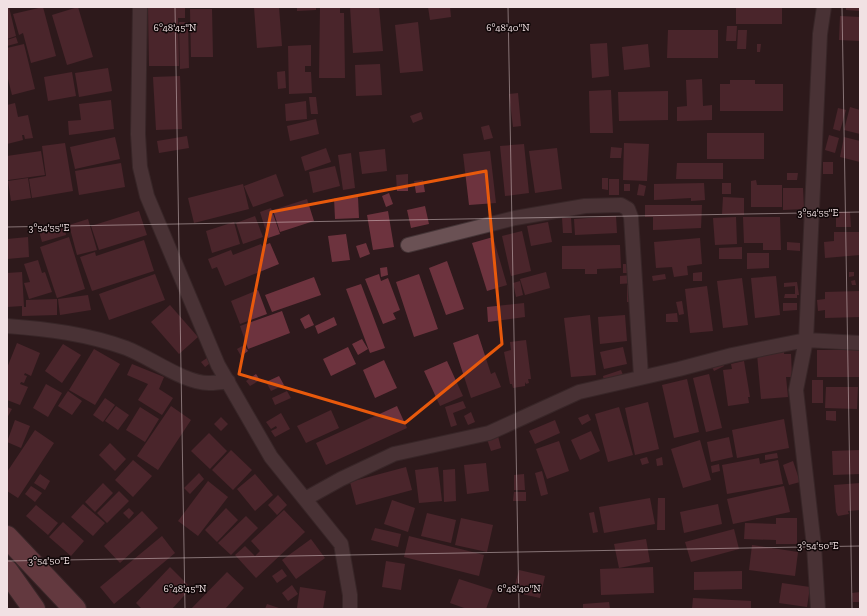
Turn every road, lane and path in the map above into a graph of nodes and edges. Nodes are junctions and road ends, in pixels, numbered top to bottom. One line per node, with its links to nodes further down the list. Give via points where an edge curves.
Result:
1 (140, 7): 8 (street, via 140,167 147,196 160,230 218,365)
2 (824, 7): 5 (street, via 819,41)
3 (408, 245): 7 (street, via 515,218 585,206 620,205 628,209 631,217)
4 (7, 326): 8 (street, via 57,330 87,336 127,349 193,381)
5 (806, 340): 6 (street); 7 (street); 15 (street, via 796,390 814,546)
6 (860, 343)
7 (641, 376): 9 (street, via 579,392 489,433 394,454)
8 (228, 381): 9 (street, via 271,456)
9 (305, 499): 14 (street, via 341,544)
10 (7, 537): 13 (main road)
11 (7, 571): 12 (main road)
12 (34, 609)
13 (75, 609)
14 (350, 609)
15 (818, 609)

